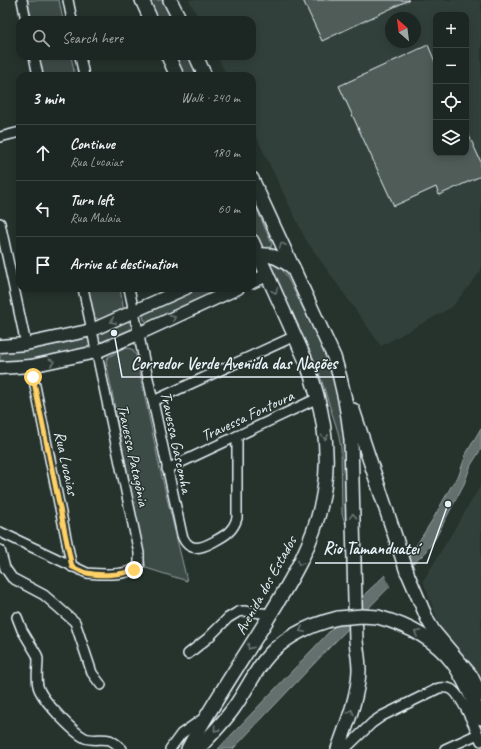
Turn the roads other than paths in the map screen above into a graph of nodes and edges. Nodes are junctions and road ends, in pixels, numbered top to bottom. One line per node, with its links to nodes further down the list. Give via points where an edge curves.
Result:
1 (22, 0): 5 (street)
2 (68, 0): 6 (street)
3 (142, 0): 7 (highway)
4 (170, 0): 8 (highway)
5 (25, 16)
6 (71, 16)
7 (149, 16)
8 (178, 16)
9 (35, 60): 13 (street)
10 (81, 60): 14 (street)
11 (170, 60): 15 (highway)
12 (198, 60): 16 (highway)
13 (37, 72)
14 (83, 72)
15 (175, 72)
16 (203, 72)
17 (16, 133): 18 (street)
18 (0, 137)
19 (256, 188): 23 (highway, one-way to 19)
20 (0, 223): 34 (street)
21 (256, 257): 23 (highway, via 265,254 273,256)
22 (256, 258): 24 (highway, Avenida dos Estados)
23 (293, 267): 39 (highway, via 330,348)
24 (268, 275): 25 (main road); 33 (highway, Avenida dos Estados, one-way to 33)
25 (256, 280)
26 (84, 292): 31 (street, Travessa Patagônia)
27 (130, 292): 30 (street, Travessa Gasconha)
28 (177, 292): 30 (main road)
29 (229, 292): 32 (main road, one-way to 29)
30 (134, 312): 31 (main road, one-way to 31); 32 (street, Travessa Gasconha)
31 (92, 330): 34 (main road); 36 (street, Travessa Patagônia)
32 (138, 334): 36 (main road); 41 (street, Travessa Gasconha)
33 (295, 336): 40 (highway, Avenida dos Estados); 41 (street)
34 (26, 344): 35 (main road)
35 (0, 346)
36 (96, 352): 37 (main road, one-way to 36); 46 (street, Travessa Patagônia, via 139,553 139,565 128,572 111,574 87,573)
37 (31, 366): 38 (main road); 46 (street, Rua Lucaias)
38 (0, 368)
39 (343, 386): 47 (highway); 60 (highway, one-way to 39, via 355,696 359,670 351,440)
40 (318, 398): 42 (street, Travessa Fontoura); 48 (highway, Avenida dos Estados, one-way to 48, via 326,452 322,504 293,578)
41 (153, 401): 43 (street, Travessa Gasconha)
42 (237, 436): 43 (street, Travessa Fontoura); 43 (street, Travessa Gasconha, via 237,518 230,532 203,547 188,544 184,538)
43 (167, 469)
44 (0, 532): 46 (street)
45 (0, 550): 51 (street, via 5,568 12,578 44,595 75,622 92,673)
46 (72, 567)
47 (407, 572): 52 (main road, via 428,621 471,675)
48 (270, 614): 50 (street, via 238,612); 53 (highway, Avenida dos Estados, one-way to 53)
49 (17, 617): 56 (street, via 38,659 37,685 48,704 79,734 92,740 110,740)
50 (188, 654)
51 (101, 685)
52 (481, 695)
53 (204, 718): 57 (street, via 181,734); 58 (highway, Avenida dos Estados)
54 (481, 718): 59 (highway, one-way to 59, bridge, via 454,664 445,653 423,636 406,626 378,617 338,618 310,626 290,637 273,651 233,709)
55 (479, 738): 61 (street, via 454,690 439,688 377,720); 62 (street)
56 (122, 749)
57 (170, 749)
58 (188, 749)
59 (198, 749)
60 (338, 749)
61 (345, 749)
62 (445, 749)

